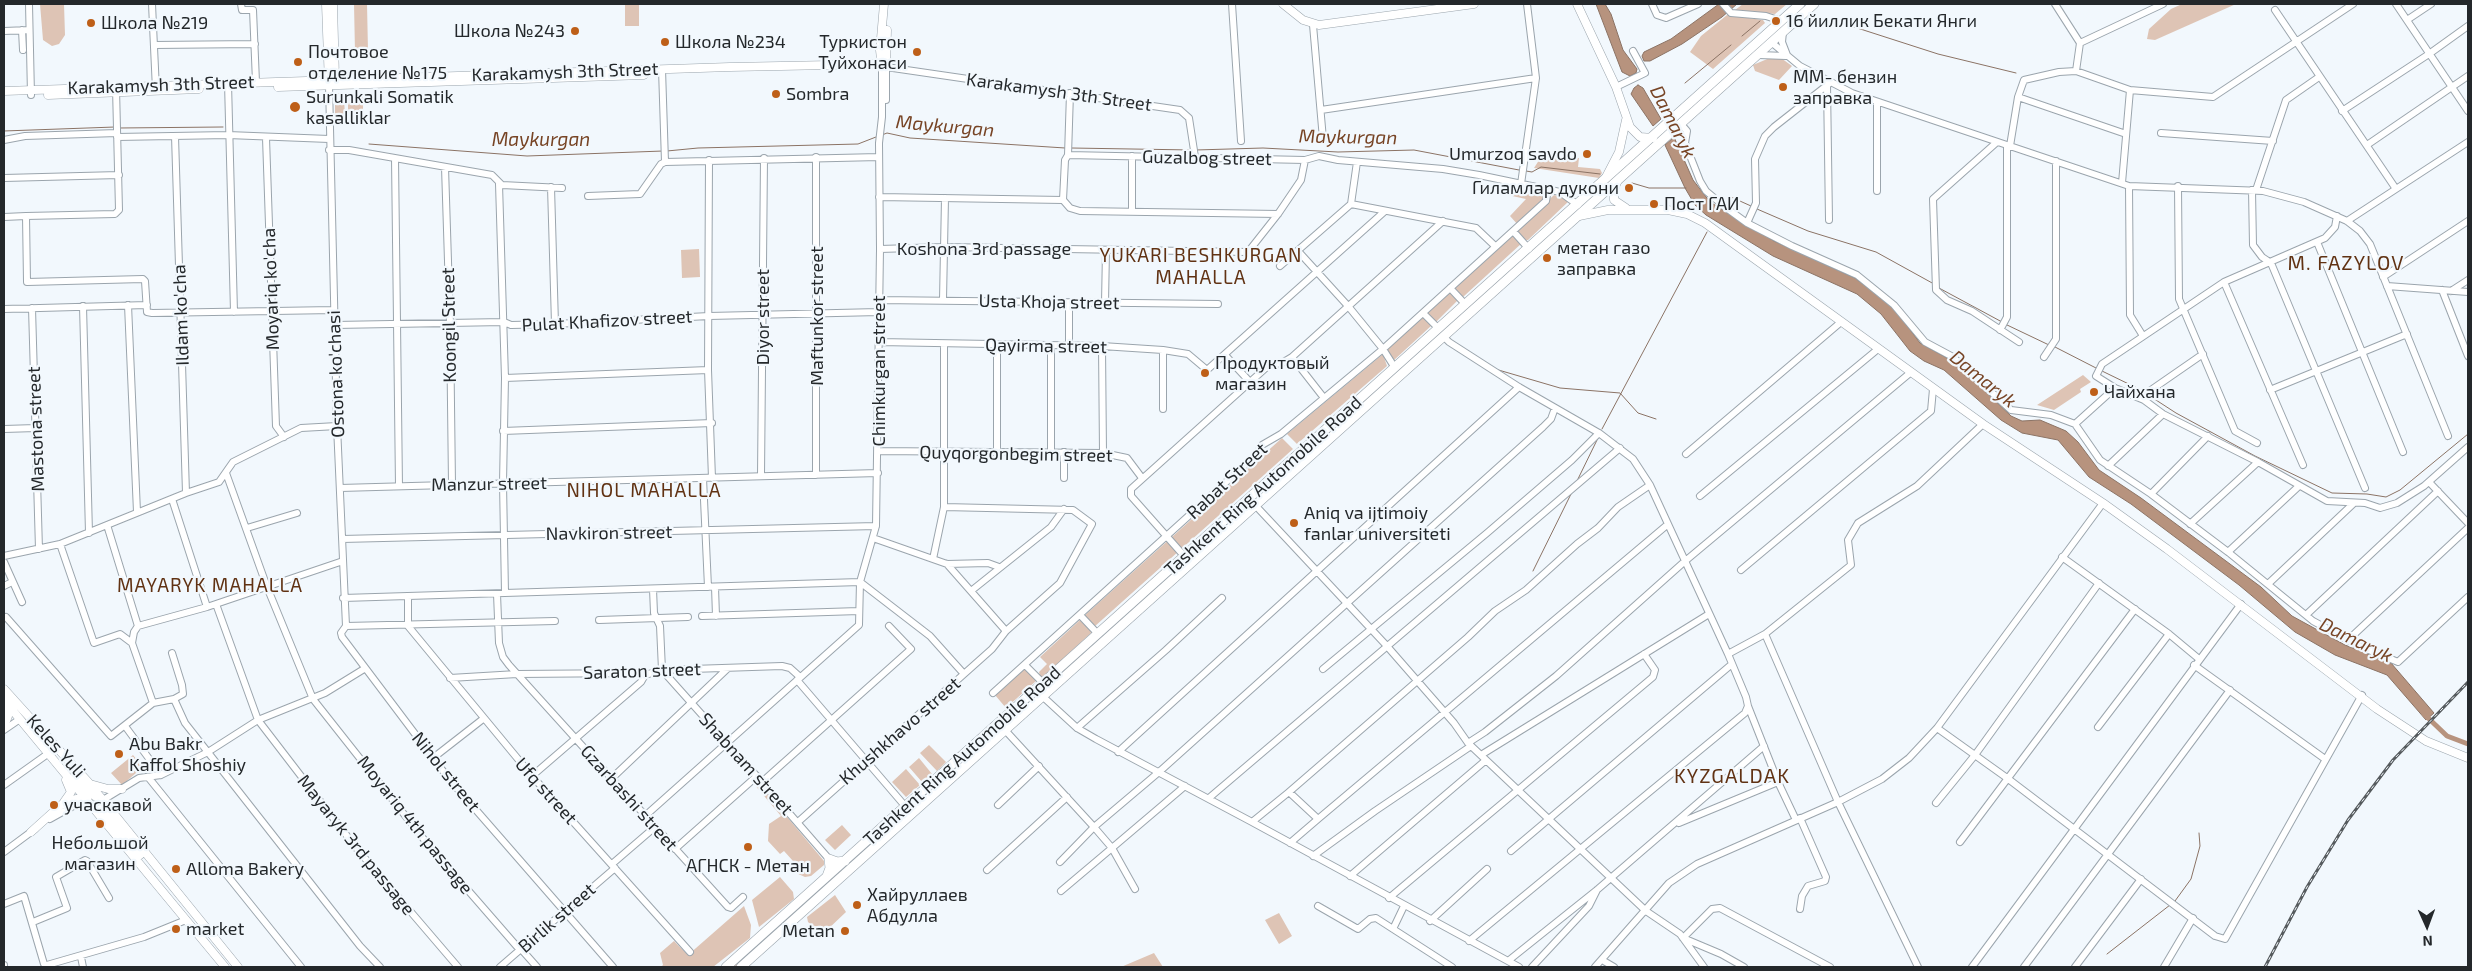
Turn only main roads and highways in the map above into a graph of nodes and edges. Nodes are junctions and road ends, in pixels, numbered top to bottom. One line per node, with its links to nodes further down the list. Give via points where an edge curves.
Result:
1 (326, 4): 12 (main road)
2 (333, 4): 12 (main road)
3 (884, 4): 11 (main road, via 880,50)
4 (889, 4): 11 (main road)
5 (1283, 4): 6 (main road, via 1313,25)
6 (1474, 4)
7 (1577, 4): 17 (main road, via 1616,86)
8 (1800, 4): 10 (highway, Tashkent Ring Automobile Road, via 1781,21)
9 (1814, 4): 10 (highway, Tashkent Ring Automobile Road, via 1783,32)
10 (1768, 39): 18 (highway, Tashkent Ring Automobile Road); 18 (highway, Tashkent Ring Automobile Road, via 1756,55)
11 (883, 67): 12 (main road, Karakamysh 3th Street)
12 (331, 81): 13 (main road, Karakamysh 3th Street); 13 (main road, Karakamysh 3th Street, via 256,82)
13 (228, 86): 15 (main road, Karakamysh 3th Street)
14 (4, 91): 15 (main road, Karakamysh 3th Street)
15 (31, 93): 16 (main road, Karakamysh 3th Street)
16 (4, 96)
17 (1626, 115): 19 (main road, via 1636,135); 21 (main road, via 1619,152)
18 (1676, 124): 19 (highway, Tashkent Ring Automobile Road)
19 (1655, 141): 20 (highway, Tashkent Ring Automobile Road); 21 (highway, Tashkent Ring Automobile Road)
20 (1618, 179): 22 (main road, via 1614,200); 23 (highway, Tashkent Ring Automobile Road)
21 (1602, 183): 24 (highway, Tashkent Ring Automobile Road)
22 (1630, 210): 23 (main road, via 1589,212); 33 (main road, via 1668,210 1696,218 1982,424 2103,503 2377,709 2426,741)
23 (1574, 218): 24 (highway, Tashkent Ring Automobile Road)
24 (1542, 242): 25 (highway, Tashkent Ring Automobile Road); 25 (highway, Tashkent Ring Automobile Road, via 1528,249 1466,305)
25 (1441, 333): 26 (highway, Tashkent Ring Automobile Road)
26 (1406, 364): 28 (highway, Tashkent Ring Automobile Road, via 1255,505); 28 (highway, Tashkent Ring Automobile Road, via 1395,368 1098,634)
27 (4, 689): 30 (main road, Keles Yuli)
28 (1041, 690): 40 (highway, Tashkent Ring Automobile Road); 40 (highway, Tashkent Ring Automobile Road, via 1005,730)
29 (4, 701): 30 (main road, Keles Yuli); 31 (main road, via 8,713)
30 (22, 714): 32 (main road, Keles Yuli); 35 (main road, Keles Yuli)
31 (4, 726)
32 (29, 729): 34 (main road, Keles Yuli); 37 (main road, via 56,753)
33 (2468, 758)
34 (58, 765): 37 (main road, Keles Yuli); 39 (main road, via 71,792)
35 (89, 783): 36 (main road, via 104,789); 37 (main road); 38 (main road, Keles Yuli)
36 (122, 789)
37 (88, 796): 38 (main road); 39 (main road)
38 (98, 804): 43 (main road, Keles Yuli); 45 (main road, via 140,855); 45 (main road, Keles Yuli, via 112,812)
39 (61, 805): 41 (main road)
40 (911, 806): 42 (highway, Tashkent Ring Automobile Road); 51 (highway, Tashkent Ring Automobile Road)
41 (31, 832)
42 (845, 860): 44 (highway, Tashkent Ring Automobile Road); 44 (highway, via 829,860)
43 (146, 871): 46 (main road, via 180,906); 47 (main road, Keles Yuli)
44 (827, 876): 50 (highway, Tashkent Ring Automobile Road)
45 (165, 879): 46 (main road, Keles Yuli)
46 (186, 904): 49 (main road, Keles Yuli)
47 (186, 920): 48 (main road, Keles Yuli); 49 (main road, via 198,925)
48 (225, 967)
49 (237, 967)
50 (726, 967)
51 (741, 967)

